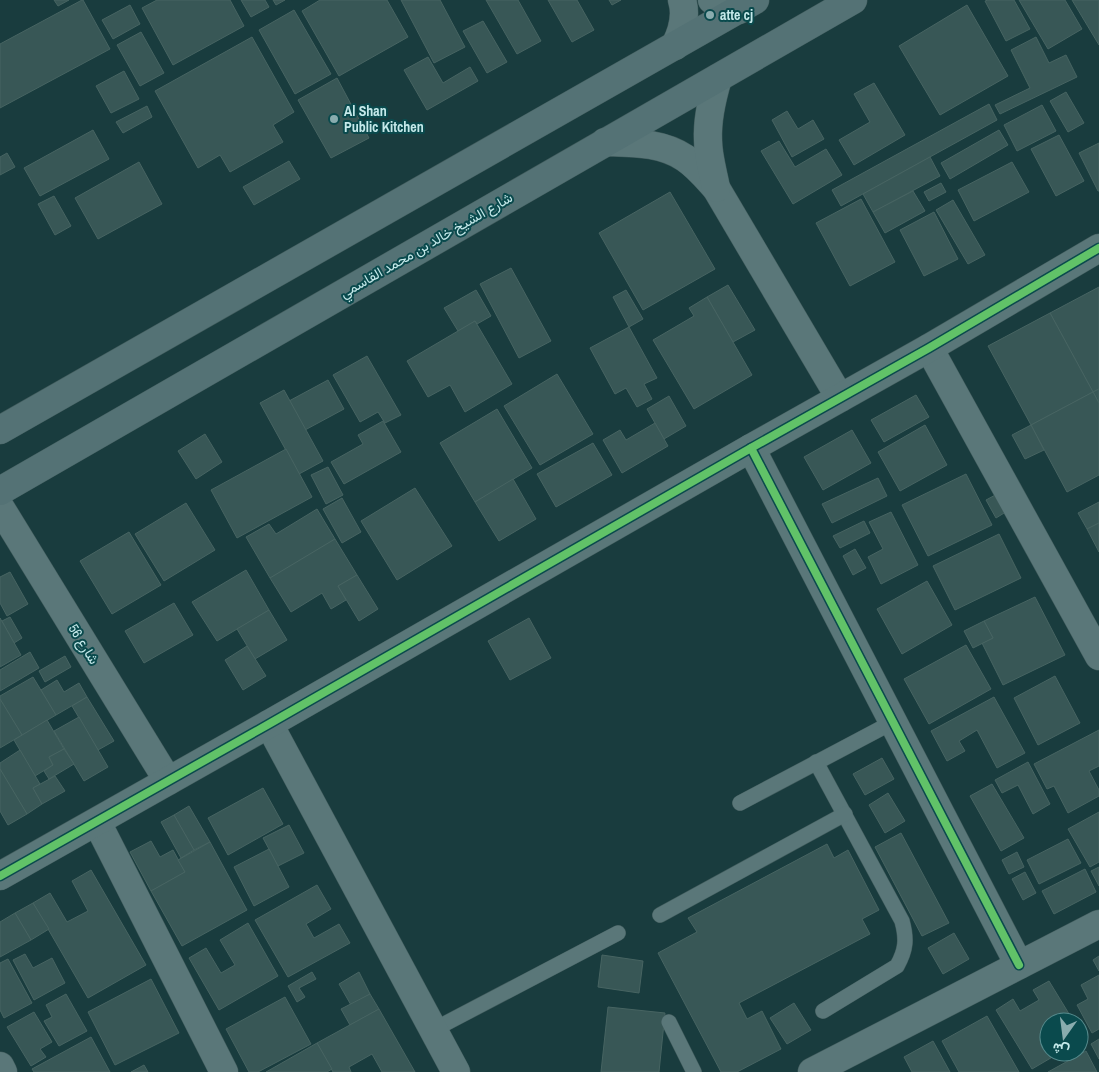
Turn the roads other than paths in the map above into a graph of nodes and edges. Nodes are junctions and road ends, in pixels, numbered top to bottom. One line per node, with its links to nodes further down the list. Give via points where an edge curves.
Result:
1 (682, 0): 5 (street, via 684,20)
2 (712, 0): 4 (street, via 724,6)
3 (853, 0): 6 (main road, شارع الشيخ خالد بن محمد القاسمي)
4 (747, 5): 5 (main road)
5 (675, 46): 12 (main road)
6 (718, 78): 7 (main road, شارع الشيخ خالد بن محمد القاسمي); 8 (street, via 708,128)
7 (605, 142): 8 (street, via 657,146 672,151 697,168); 14 (main road, شارع الشيخ خالد بن محمد القاسمي)
8 (716, 188): 11 (street)
9 (1099, 248): 10 (street)
10 (929, 348): 11 (street); 16 (street)
11 (840, 398): 13 (street)
12 (0, 430)
13 (751, 448): 17 (street); 18 (street)
14 (0, 491)
15 (0, 507): 20 (street, شارع 56)
16 (1099, 656)
17 (893, 722): 19 (lane); 28 (street)
18 (269, 724): 20 (street); 31 (street)
19 (816, 762): 21 (lane); 22 (lane)
20 (168, 781): 23 (street)
21 (740, 803)
22 (845, 814): 25 (lane); 29 (lane, via 902,921 905,944 897,966)
23 (96, 822): 24 (street); 34 (street)
24 (0, 876)
25 (660, 915)
26 (1099, 924): 28 (street)
27 (618, 933): 31 (lane)
28 (1019, 965): 37 (street)
29 (823, 1011)
30 (669, 1022): 36 (lane)
31 (433, 1030): 35 (street)
32 (0, 1066): 33 (street)
33 (3, 1072)
34 (224, 1072)
35 (456, 1072)
36 (694, 1072)
37 (812, 1072)

